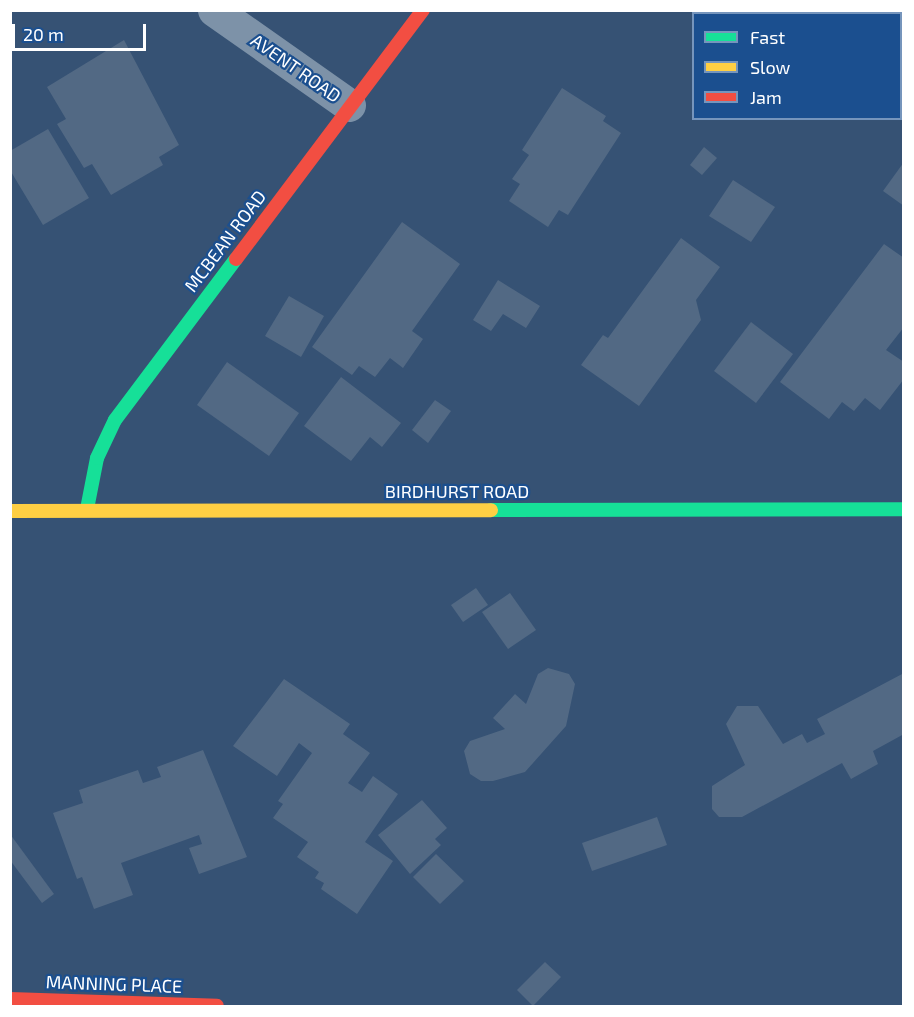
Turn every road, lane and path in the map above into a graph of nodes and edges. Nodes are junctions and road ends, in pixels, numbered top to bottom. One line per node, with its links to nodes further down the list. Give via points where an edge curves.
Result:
1 (214, 10): 3 (street, AVENT ROAD)
2 (423, 10): 3 (street, MCBEAN ROAD)
3 (349, 105): 4 (street, MCBEAN ROAD, via 115,420 97,458)
4 (87, 509): 5 (street, BIRDHURST ROAD); 6 (street, BIRDHURST ROAD)
5 (903, 509)
6 (10, 511)
7 (10, 999): 8 (street, MANNING PLACE)
8 (217, 1006)

